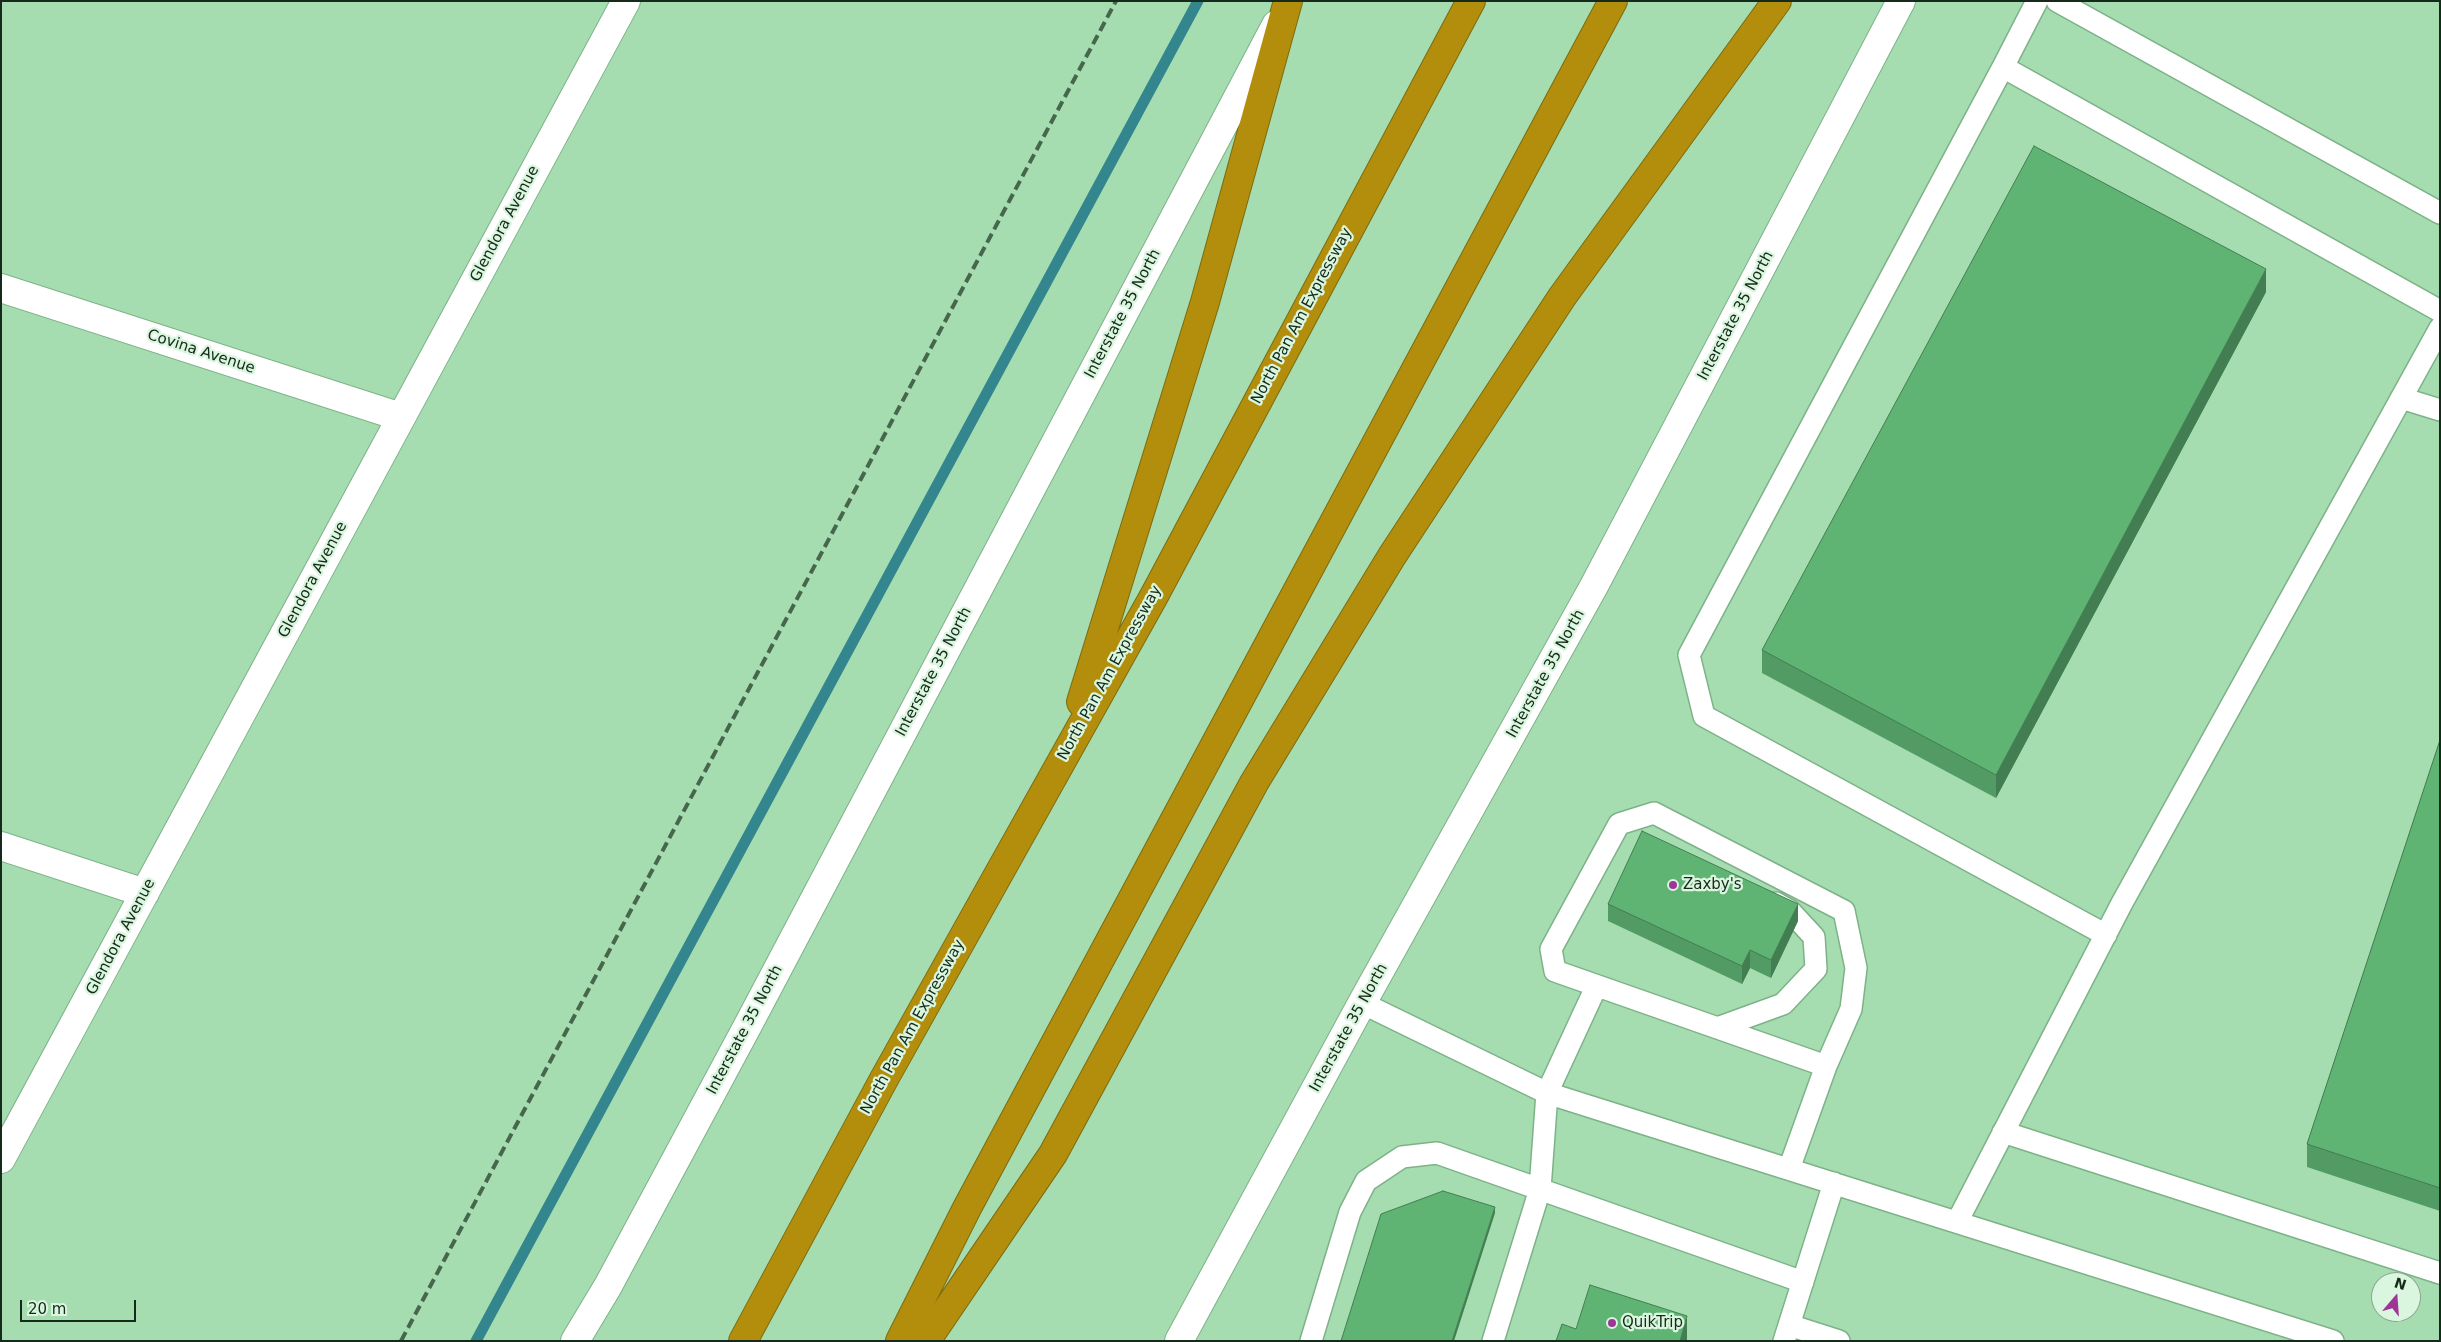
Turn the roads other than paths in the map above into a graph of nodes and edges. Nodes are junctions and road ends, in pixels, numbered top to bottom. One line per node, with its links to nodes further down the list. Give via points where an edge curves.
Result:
1 (626, 1): 16 (main road, Glendora Avenue)
2 (1288, 1): 17 (highway, via 1205,302); 37 (main road, Interstate 35 North)
3 (1471, 1): 17 (highway, North Pan Am Expressway, via 1154,596)
4 (1613, 1): 44 (highway, via 967,1208)
5 (1777, 1): 45 (highway, via 1562,297 1392,556 1254,783 1054,1154)
6 (1901, 1): 25 (main road, Interstate 35 North, via 1594,586)
7 (2037, 1): 9 (lane)
8 (2057, 1): 10 (lane)
9 (2003, 67): 12 (lane); 23 (lane, via 1689,655 1704,716)
10 (2440, 213)
11 (1, 288): 16 (main road, Covina Avenue)
12 (2440, 312)
13 (2440, 328): 14 (lane)
14 (2402, 398): 15 (lane); 23 (lane)
15 (2440, 410)
16 (401, 417): 21 (main road, Glendora Avenue)
17 (1064, 756): 43 (highway, North Pan Am Expressway)
18 (1620, 824): 19 (lane); 24 (lane, via 1551,949 1555,971); 27 (lane, via 1654,813 1844,911 1856,968 1851,1009)
19 (1645, 837)
20 (1, 846): 21 (main road)
21 (145, 893): 30 (main road, Glendora Avenue)
22 (1756, 894): 26 (lane, via 1790,911 1814,937 1816,969 1783,1004)
23 (2106, 935): 29 (lane)
24 (1596, 987): 26 (lane); 28 (lane)
25 (1362, 1003): 28 (lane); 46 (main road, Interstate 35 North)
26 (1717, 1028): 27 (lane)
27 (1826, 1066): 31 (lane)
28 (1548, 1093): 31 (lane); 33 (lane)
29 (2002, 1132): 34 (lane); 35 (lane)
30 (1, 1160)
31 (1789, 1169): 32 (lane)
32 (1834, 1184): 34 (lane); 36 (lane)
33 (1540, 1189): 36 (lane); 47 (lane, via 1437,1153 1402,1157 1366,1180 1350,1212); 48 (lane)
34 (1957, 1222): 39 (lane)
35 (2440, 1273)
36 (1803, 1282): 38 (lane)
37 (608, 1286): 40 (main road); 41 (main road, Interstate 35 North); 42 (main road)
38 (1786, 1333): 49 (lane)
39 (2293, 1335): 50 (lane)
40 (564, 1341)
41 (574, 1341)
42 (592, 1341)
43 (743, 1341)
44 (900, 1341)
45 (926, 1341)
46 (1179, 1341)
47 (1312, 1341)
48 (1493, 1341)
49 (1839, 1341)
50 (2333, 1341)

